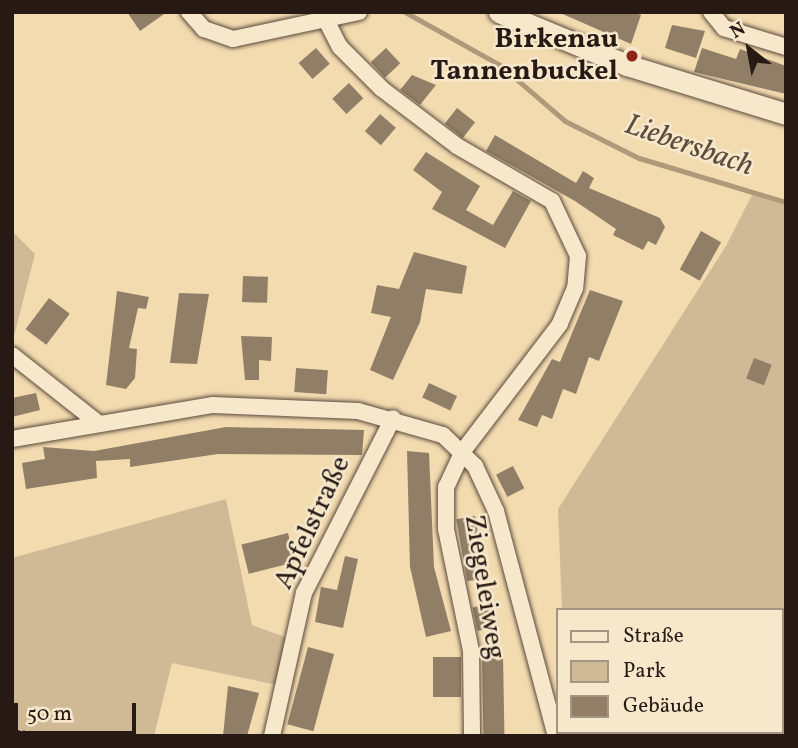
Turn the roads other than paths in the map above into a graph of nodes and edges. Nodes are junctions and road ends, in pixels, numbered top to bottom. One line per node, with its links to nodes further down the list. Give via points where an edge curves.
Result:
1 (189, 12): 5 (street, via 204,29 233,39)
2 (359, 12): 5 (street)
3 (499, 12): 7 (street, via 627,65)
4 (711, 12): 6 (street, via 724,28)
5 (327, 22): 12 (street, Ziegeleiweg, via 340,47 382,89 457,146 552,201 570,229 578,256 575,288 559,324)
6 (786, 47)
7 (786, 114)
8 (12, 355): 10 (street)
9 (393, 418): 10 (street, via 213,405); 12 (street, via 443,435); 13 (street, Apfelstraße, via 304,593)
10 (98, 424): 11 (street)
11 (12, 439)
12 (463, 451): 14 (street, Ziegeleiweg, via 444,500 471,651); 15 (street, via 484,484 506,539)
13 (272, 736)
14 (472, 736)
15 (556, 736)

